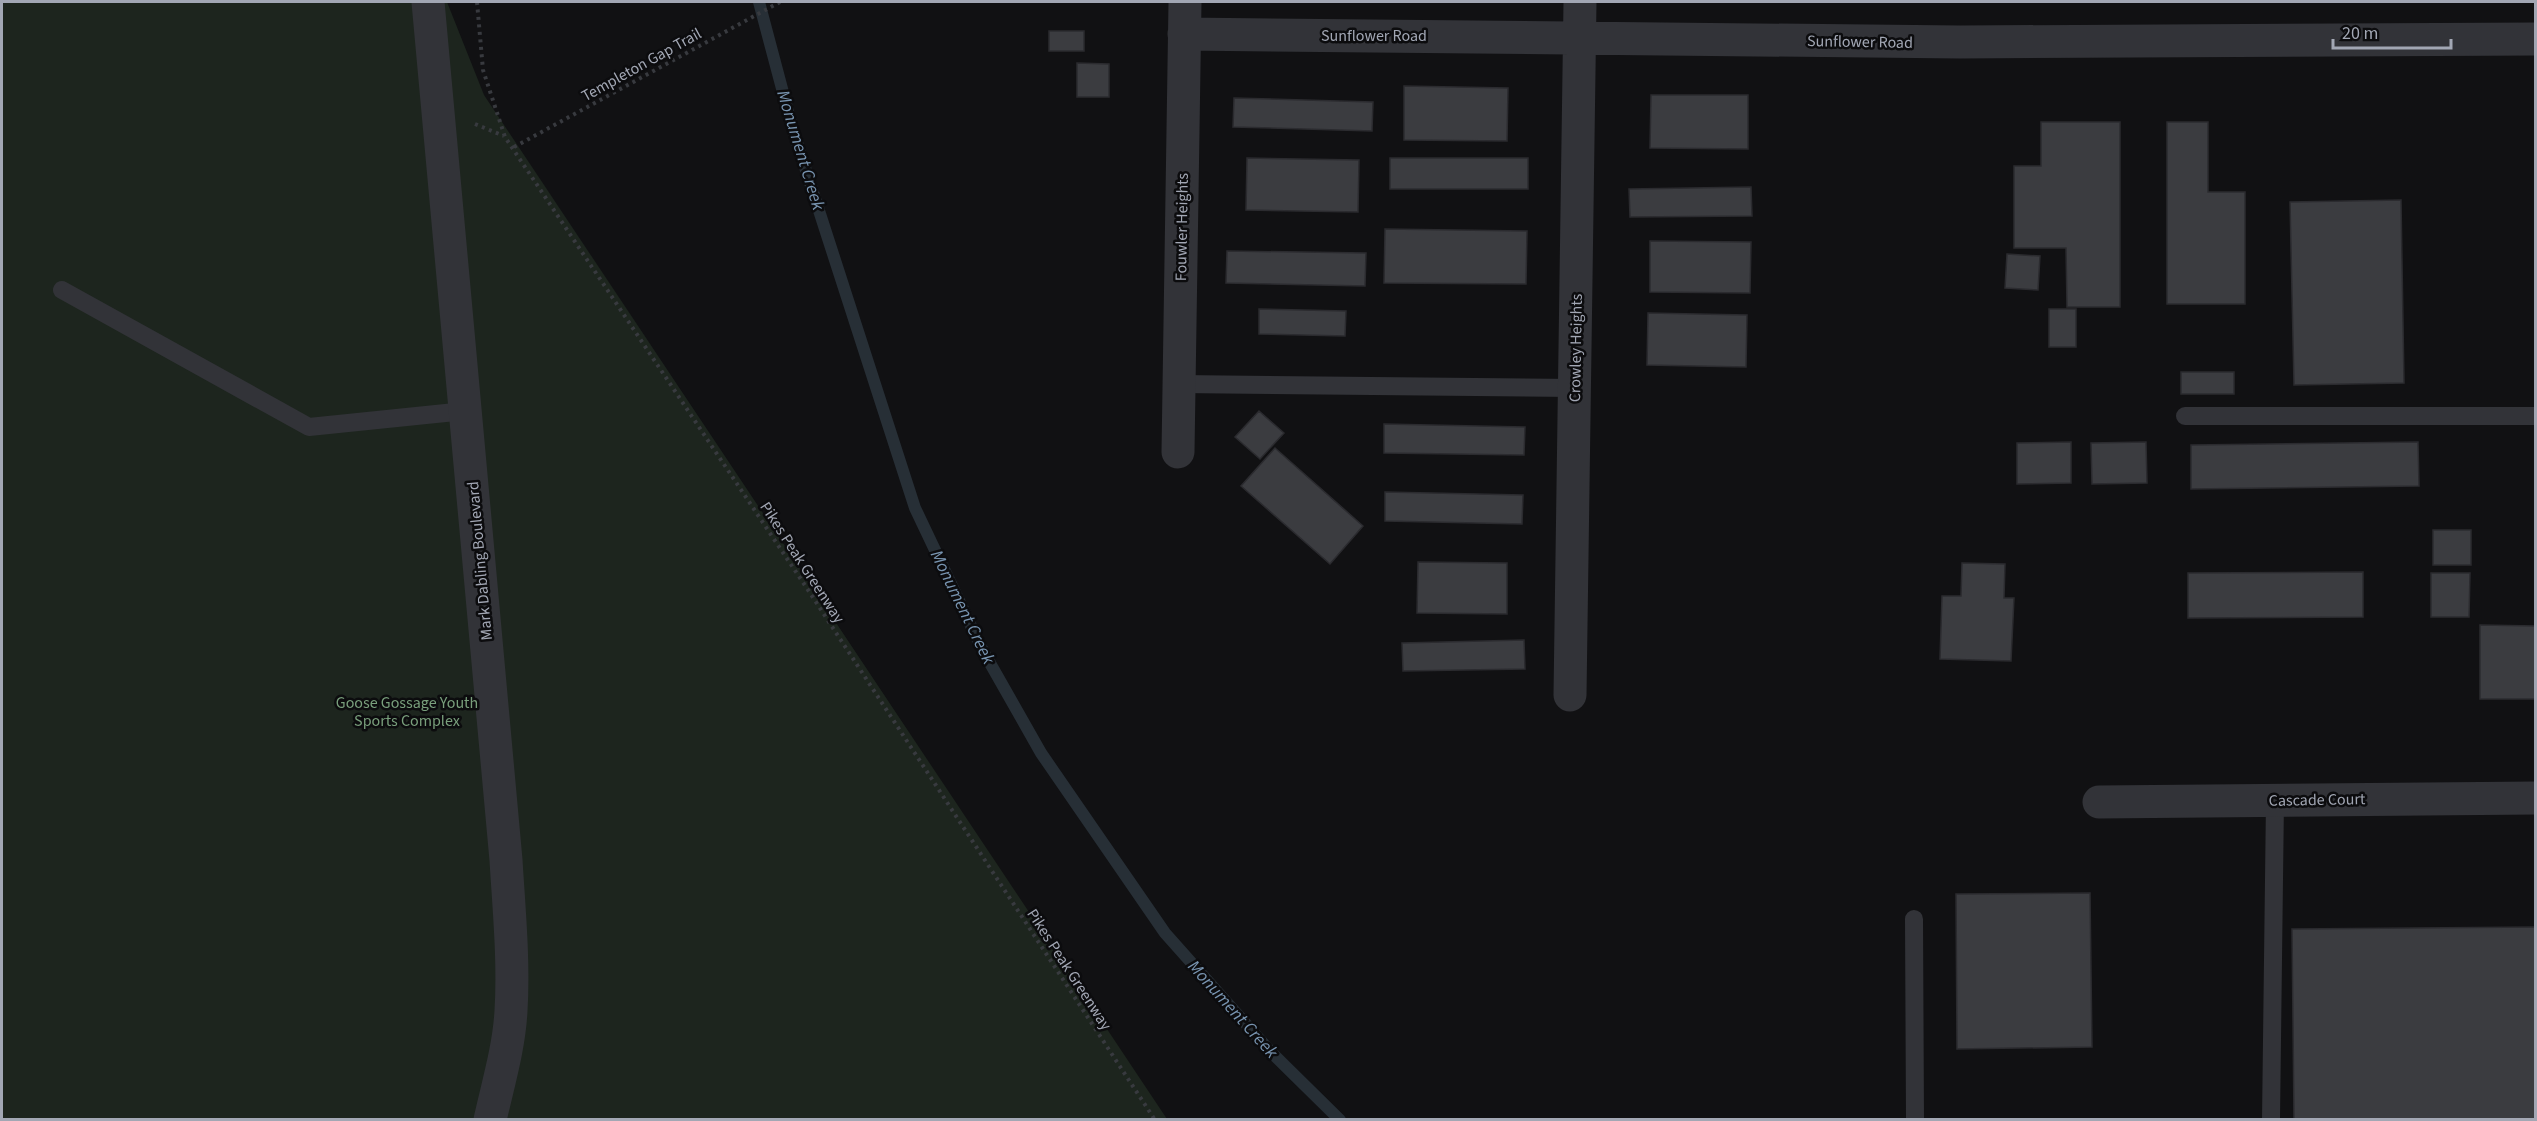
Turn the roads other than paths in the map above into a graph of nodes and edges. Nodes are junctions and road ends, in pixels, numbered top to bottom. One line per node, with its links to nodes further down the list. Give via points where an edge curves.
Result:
1 (428, 2): 10 (street, Mark Dabling Boulevard)
2 (1185, 2): 4 (street, Fouwler Heights)
3 (1580, 2): 5 (street, Crowley Heights)
4 (1184, 34): 5 (street, Sunflower Road); 8 (street, Fouwler Heights)
5 (1580, 37): 6 (street, Sunflower Road, via 1960,42); 9 (street, Crowley Heights)
6 (2535, 39)
7 (62, 290): 10 (lane, via 309,427)
8 (1178, 384): 9 (lane); 13 (street, Fouwler Heights)
9 (1575, 388): 14 (street, Crowley Heights)
10 (465, 411): 19 (street, Mark Dabling Boulevard, via 511,951 511,1012)
11 (2185, 416): 12 (lane)
12 (2535, 416)
13 (1178, 452)
14 (1570, 696)
15 (2535, 798): 16 (street, Cascade Court)
16 (2275, 800): 17 (street, Cascade Court); 21 (lane)
17 (2099, 802)
18 (1914, 919): 20 (lane)
19 (490, 1119)
20 (1915, 1119)
21 (2271, 1119)

